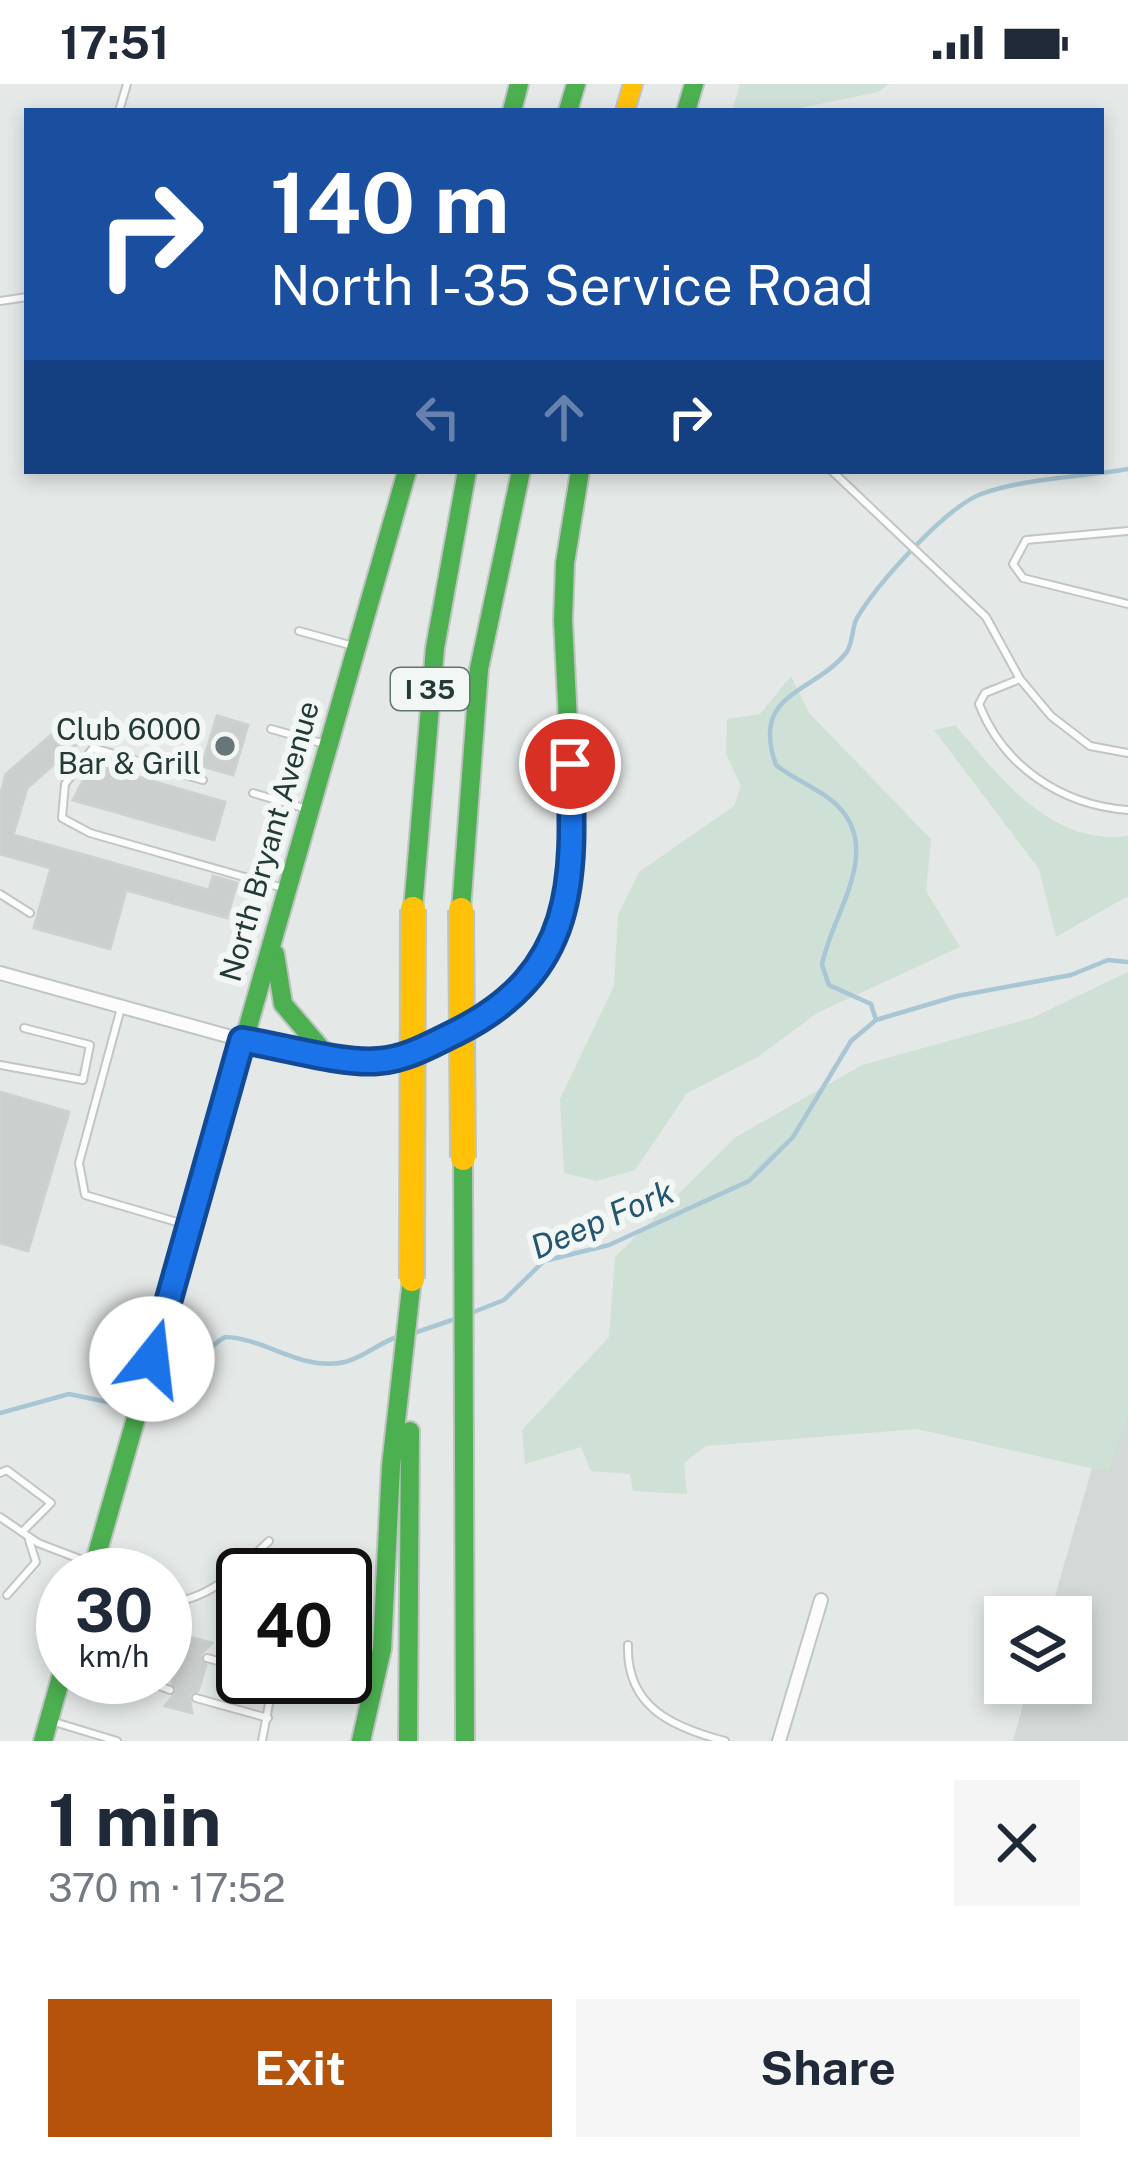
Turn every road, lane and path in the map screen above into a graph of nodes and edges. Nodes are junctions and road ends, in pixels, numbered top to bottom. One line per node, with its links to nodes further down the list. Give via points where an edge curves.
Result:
1 (406, 474): 9 (main road, North Bryant Avenue)
2 (466, 474): 30 (main road, I 35, bridge, via 435,648 413,909 412,1279)
3 (520, 474): 53 (main road, I 35, bridge, via 479,670 461,910)
4 (579, 474): 26 (main road, via 563,620 574,845 557,935 525,983 479,1021 398,1059)
5 (835, 474): 10 (lane, via 986,617)
6 (1128, 531): 7 (lane, via 1040,535 1026,540 1013,564 1023,578)
7 (1128, 604)
8 (299, 631): 9 (lane)
9 (356, 647): 12 (main road, North Bryant Avenue)
10 (1020, 679): 13 (lane, via 1090,746); 17 (lane, via 985,693 979,704 994,739 1070,797)
11 (271, 729): 12 (lane)
12 (328, 745): 16 (main road, North Bryant Avenue)
13 (1128, 753)
14 (203, 780): 18 (lane, via 93,748 64,784 62,818)
15 (254, 793): 16 (lane)
16 (310, 810): 18 (main road, North Bryant Avenue)
17 (1128, 810)
18 (287, 889): 21 (main road, North Bryant Avenue)
19 (0, 894): 20 (lane)
20 (29, 913)
21 (279, 917): 25 (main road, North Bryant Avenue); 26 (main road, via 278,990 292,1020)
22 (0, 973): 23 (street)
23 (122, 1007): 25 (street); 28 (lane, via 80,1163 86,1195)
24 (24, 1028): 27 (lane, via 90,1046 82,1081)
25 (242, 1040): 26 (main road); 28 (main road, North Bryant Avenue)
26 (324, 1052)
27 (0, 1065)
28 (190, 1226): 36 (main road, North Bryant Avenue)
29 (0, 1474): 33 (lane, via 7,1470 51,1503)
30 (399, 1492): 51 (main road, via 380,1671); 52 (main road)
31 (4, 1520): 32 (lane); 33 (lane)
32 (0, 1529)
33 (25, 1534): 35 (lane); 37 (lane, via 36,1562)
34 (268, 1541): 38 (lane, via 233,1576)
35 (51, 1548)
36 (98, 1548)
37 (7, 1595)
38 (192, 1598)
39 (821, 1600): 55 (street)
40 (628, 1645): 54 (lane, via 627,1672 643,1700 678,1725)
41 (208, 1658): 42 (lane)
42 (216, 1660)
43 (196, 1698): 45 (lane)
44 (270, 1704): 45 (lane)
45 (268, 1718): 50 (lane)
46 (81, 1730): 47 (lane); 48 (lane); 49 (lane)
47 (46, 1731)
48 (78, 1741)
49 (117, 1741)
50 (262, 1741)
51 (361, 1741)
52 (408, 1741)
53 (465, 1741)
54 (725, 1741)
55 (779, 1741)

